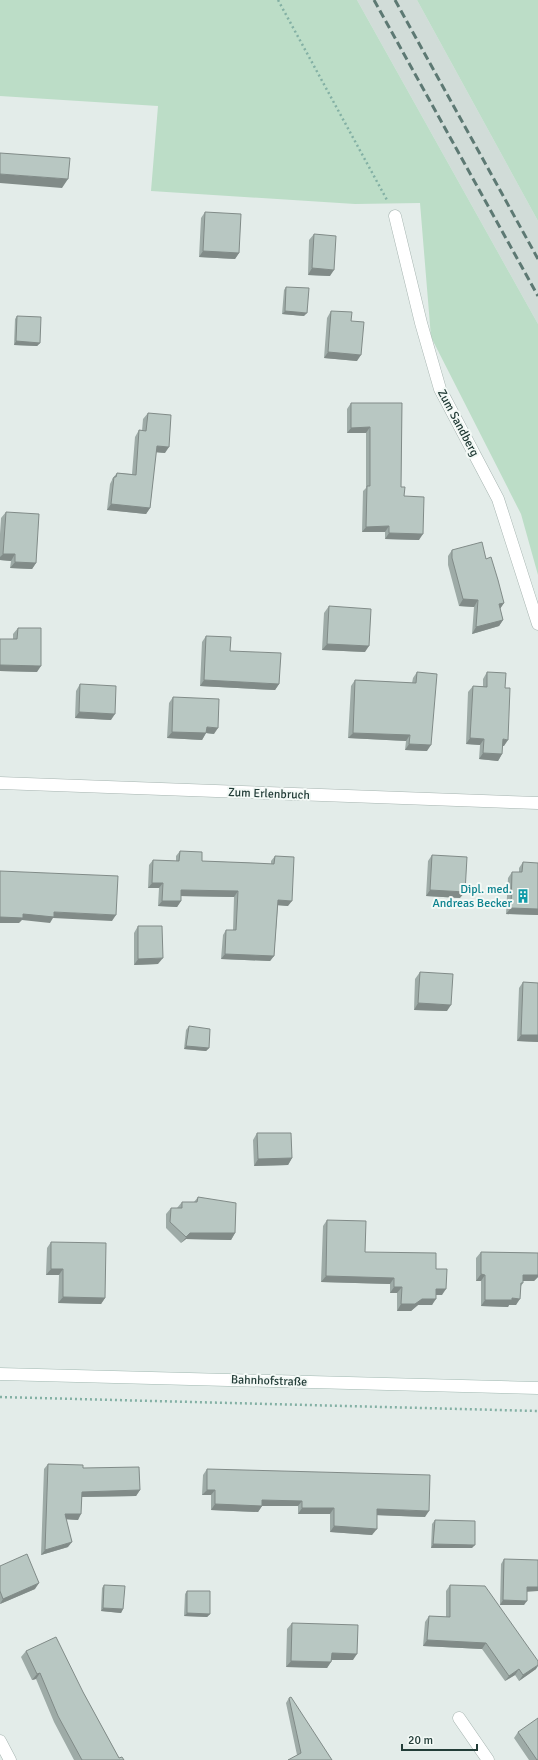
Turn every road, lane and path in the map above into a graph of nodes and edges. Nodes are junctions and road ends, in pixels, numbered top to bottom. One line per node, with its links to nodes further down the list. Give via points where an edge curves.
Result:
1 (278, 0): 2 (path)
2 (395, 216): 3 (street, Zum Sandberg, via 420,323 440,389 498,499)
3 (538, 624)
4 (0, 783): 5 (street, Zum Erlenbruch)
5 (538, 803)
6 (0, 1374): 7 (street, Bahnhofstraße)
7 (538, 1388)
8 (0, 1398): 9 (path)
9 (538, 1411)
10 (459, 1718): 13 (street)
11 (0, 1741): 12 (street)
12 (10, 1760)
13 (488, 1760)

